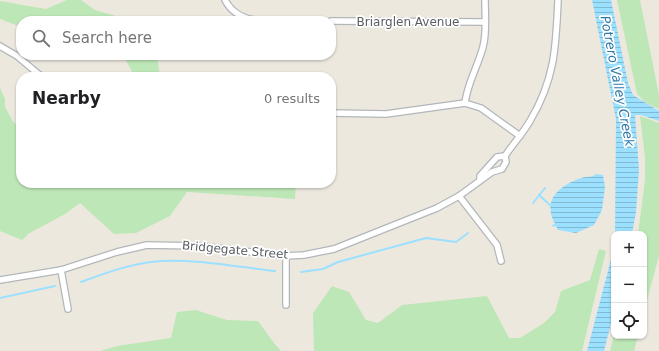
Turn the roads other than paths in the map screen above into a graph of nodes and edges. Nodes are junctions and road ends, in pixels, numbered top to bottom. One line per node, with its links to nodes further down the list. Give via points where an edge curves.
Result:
1 (225, 0): 4 (street)
2 (485, 0): 6 (street)
3 (558, 0): 13 (street, Bridgegate Street, via 556,54 551,73 542,100)
4 (241, 16)
5 (336, 21): 6 (street, Briarglen Avenue)
6 (484, 22): 11 (street, via 483,45)
7 (0, 46): 8 (street)
8 (16, 55)
9 (22, 60): 10 (street)
10 (36, 72)
11 (464, 103): 12 (street, via 386,114); 13 (street, via 481,108)
12 (336, 113)
13 (520, 136): 14 (street, Bridgegate Street)
14 (505, 156): 15 (street, Bridgegate Street, via 497,157); 15 (street, Bridgegate Street, via 506,162 502,169 497,172)
15 (491, 169): 16 (street, Bridgegate Street)
16 (459, 196): 17 (street, Bridgegate Street, via 437,208 334,249); 18 (street, via 497,245)
17 (286, 256): 19 (street, Bridgegate Street, via 200,246 147,245); 21 (street)
18 (501, 261)
19 (61, 270): 20 (street, Bridgegate Street); 22 (street)
20 (0, 280)
21 (286, 305)
22 (68, 309)

